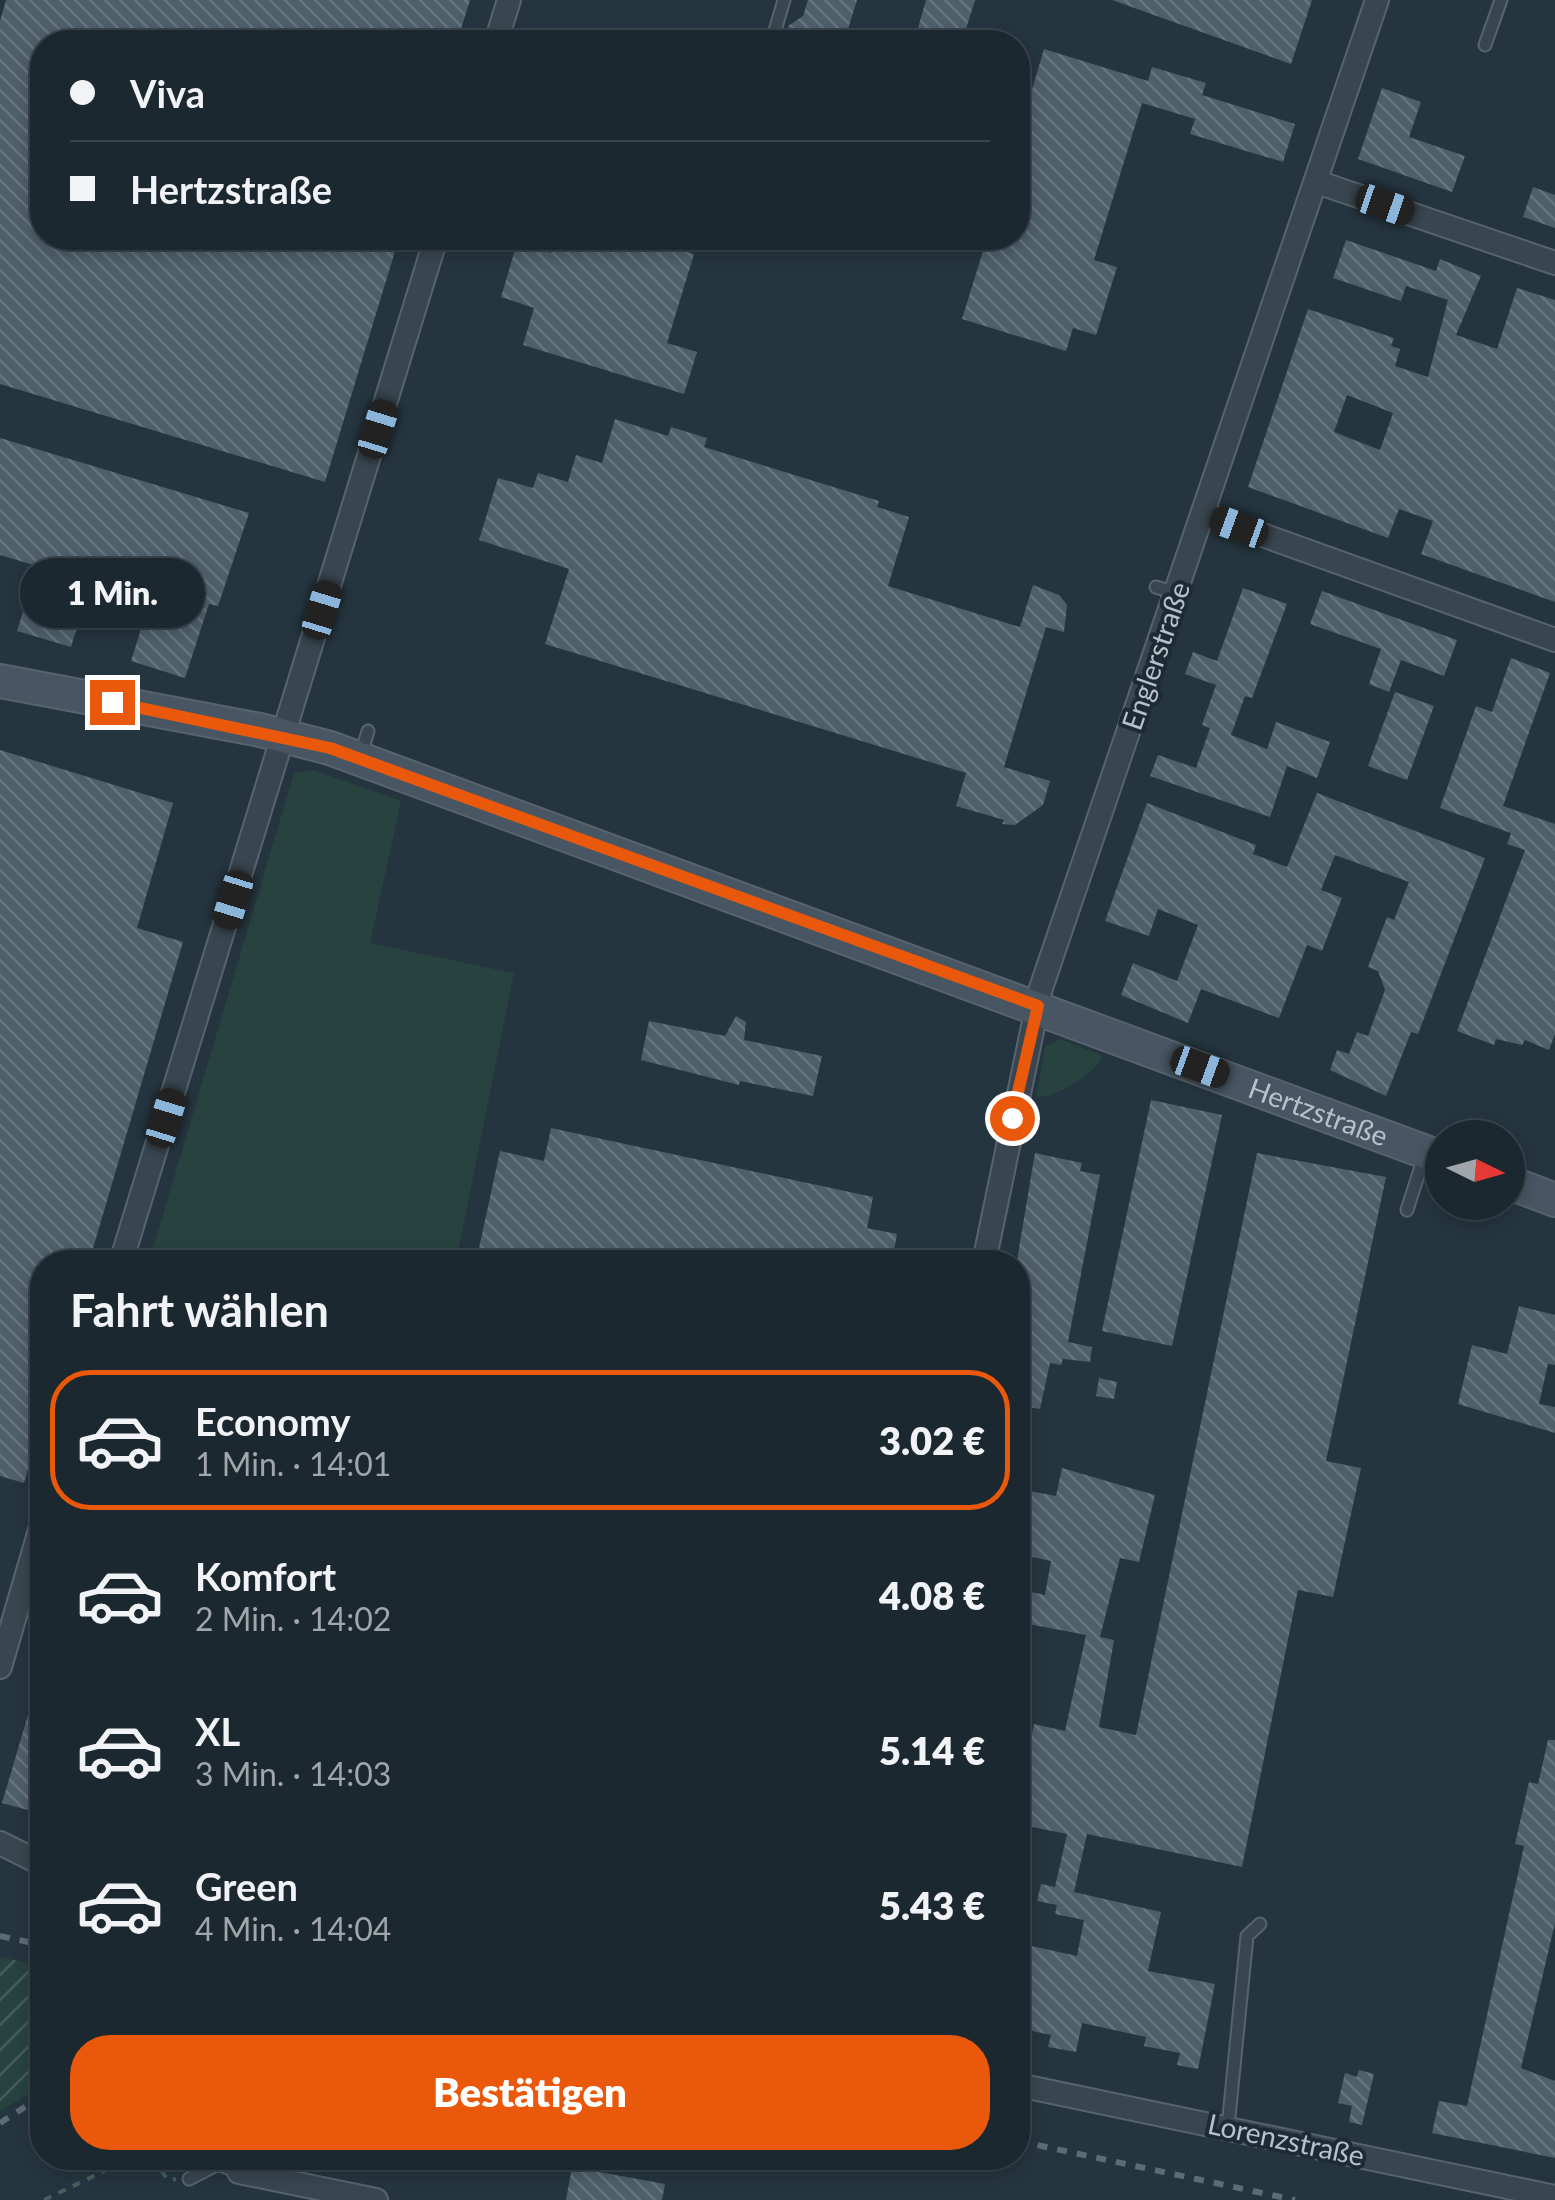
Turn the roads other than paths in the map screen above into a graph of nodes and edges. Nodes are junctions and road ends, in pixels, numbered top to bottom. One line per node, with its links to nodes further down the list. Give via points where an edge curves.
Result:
1 (509, 0): 5 (street)
2 (784, 0): 6 (lane)
3 (1377, 0): 8 (street, Englerstraße)
4 (1502, 0): 7 (lane)
5 (500, 30)
6 (775, 30)
7 (1486, 44)
8 (1317, 182): 10 (street); 11 (street, Englerstraße)
9 (432, 250): 14 (street)
10 (1555, 263)
11 (1204, 514): 12 (street); 15 (street, Englerstraße, via 1167,591)
12 (1555, 640)
13 (0, 681): 14 (street, Hertzstraße)
14 (284, 736): 15 (street, Hertzstraße, via 364,745); 21 (street)
15 (1038, 1006): 16 (street, Hertzstraße); 22 (street, Englerstraße)
16 (1425, 1151)
17 (1425, 1175): 20 (lane)
18 (1525, 1189): 19 (street)
19 (1555, 1200)
20 (1407, 1210)
21 (125, 1250)
22 (987, 1250)
23 (30, 1563): 24 (street)
24 (0, 1667)
25 (0, 1844): 26 (street)
26 (30, 1858)
27 (1260, 1924): 29 (lane, via 1247,1936)
28 (1030, 2087): 29 (street, Lorenzstraße)
29 (1228, 2128): 33 (street, Lorenzstraße)
30 (222, 2170): 32 (lane)
31 (238, 2170): 34 (street)
32 (189, 2179)
33 (1555, 2196)
34 (376, 2200)

